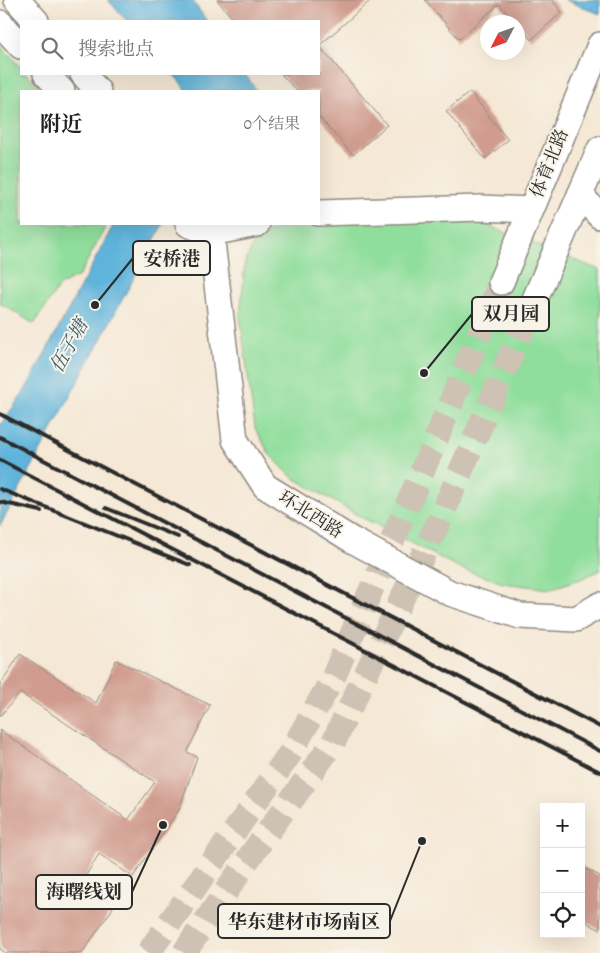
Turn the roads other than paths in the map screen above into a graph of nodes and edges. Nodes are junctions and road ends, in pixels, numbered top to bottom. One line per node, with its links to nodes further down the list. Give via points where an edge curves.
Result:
1 (17, 0): 2 (street)
2 (35, 20)
3 (0, 23): 4 (street)
4 (20, 45)
5 (600, 45): 12 (street, 体育北路)
6 (47, 75): 8 (street)
7 (84, 75): 9 (street)
8 (61, 90)
9 (97, 90)
10 (600, 149): 11 (street)
11 (580, 195): 14 (street); 18 (street)
12 (530, 210): 13 (street, via 482,208); 17 (street, 体育北路)
13 (320, 213)
14 (600, 216)
15 (239, 225): 16 (street, 环北西路)
16 (202, 227): 19 (street, 环北西路, via 235,440 265,486 352,540 450,593 520,616 576,619)
17 (500, 282)
18 (535, 298)
19 (600, 605)

